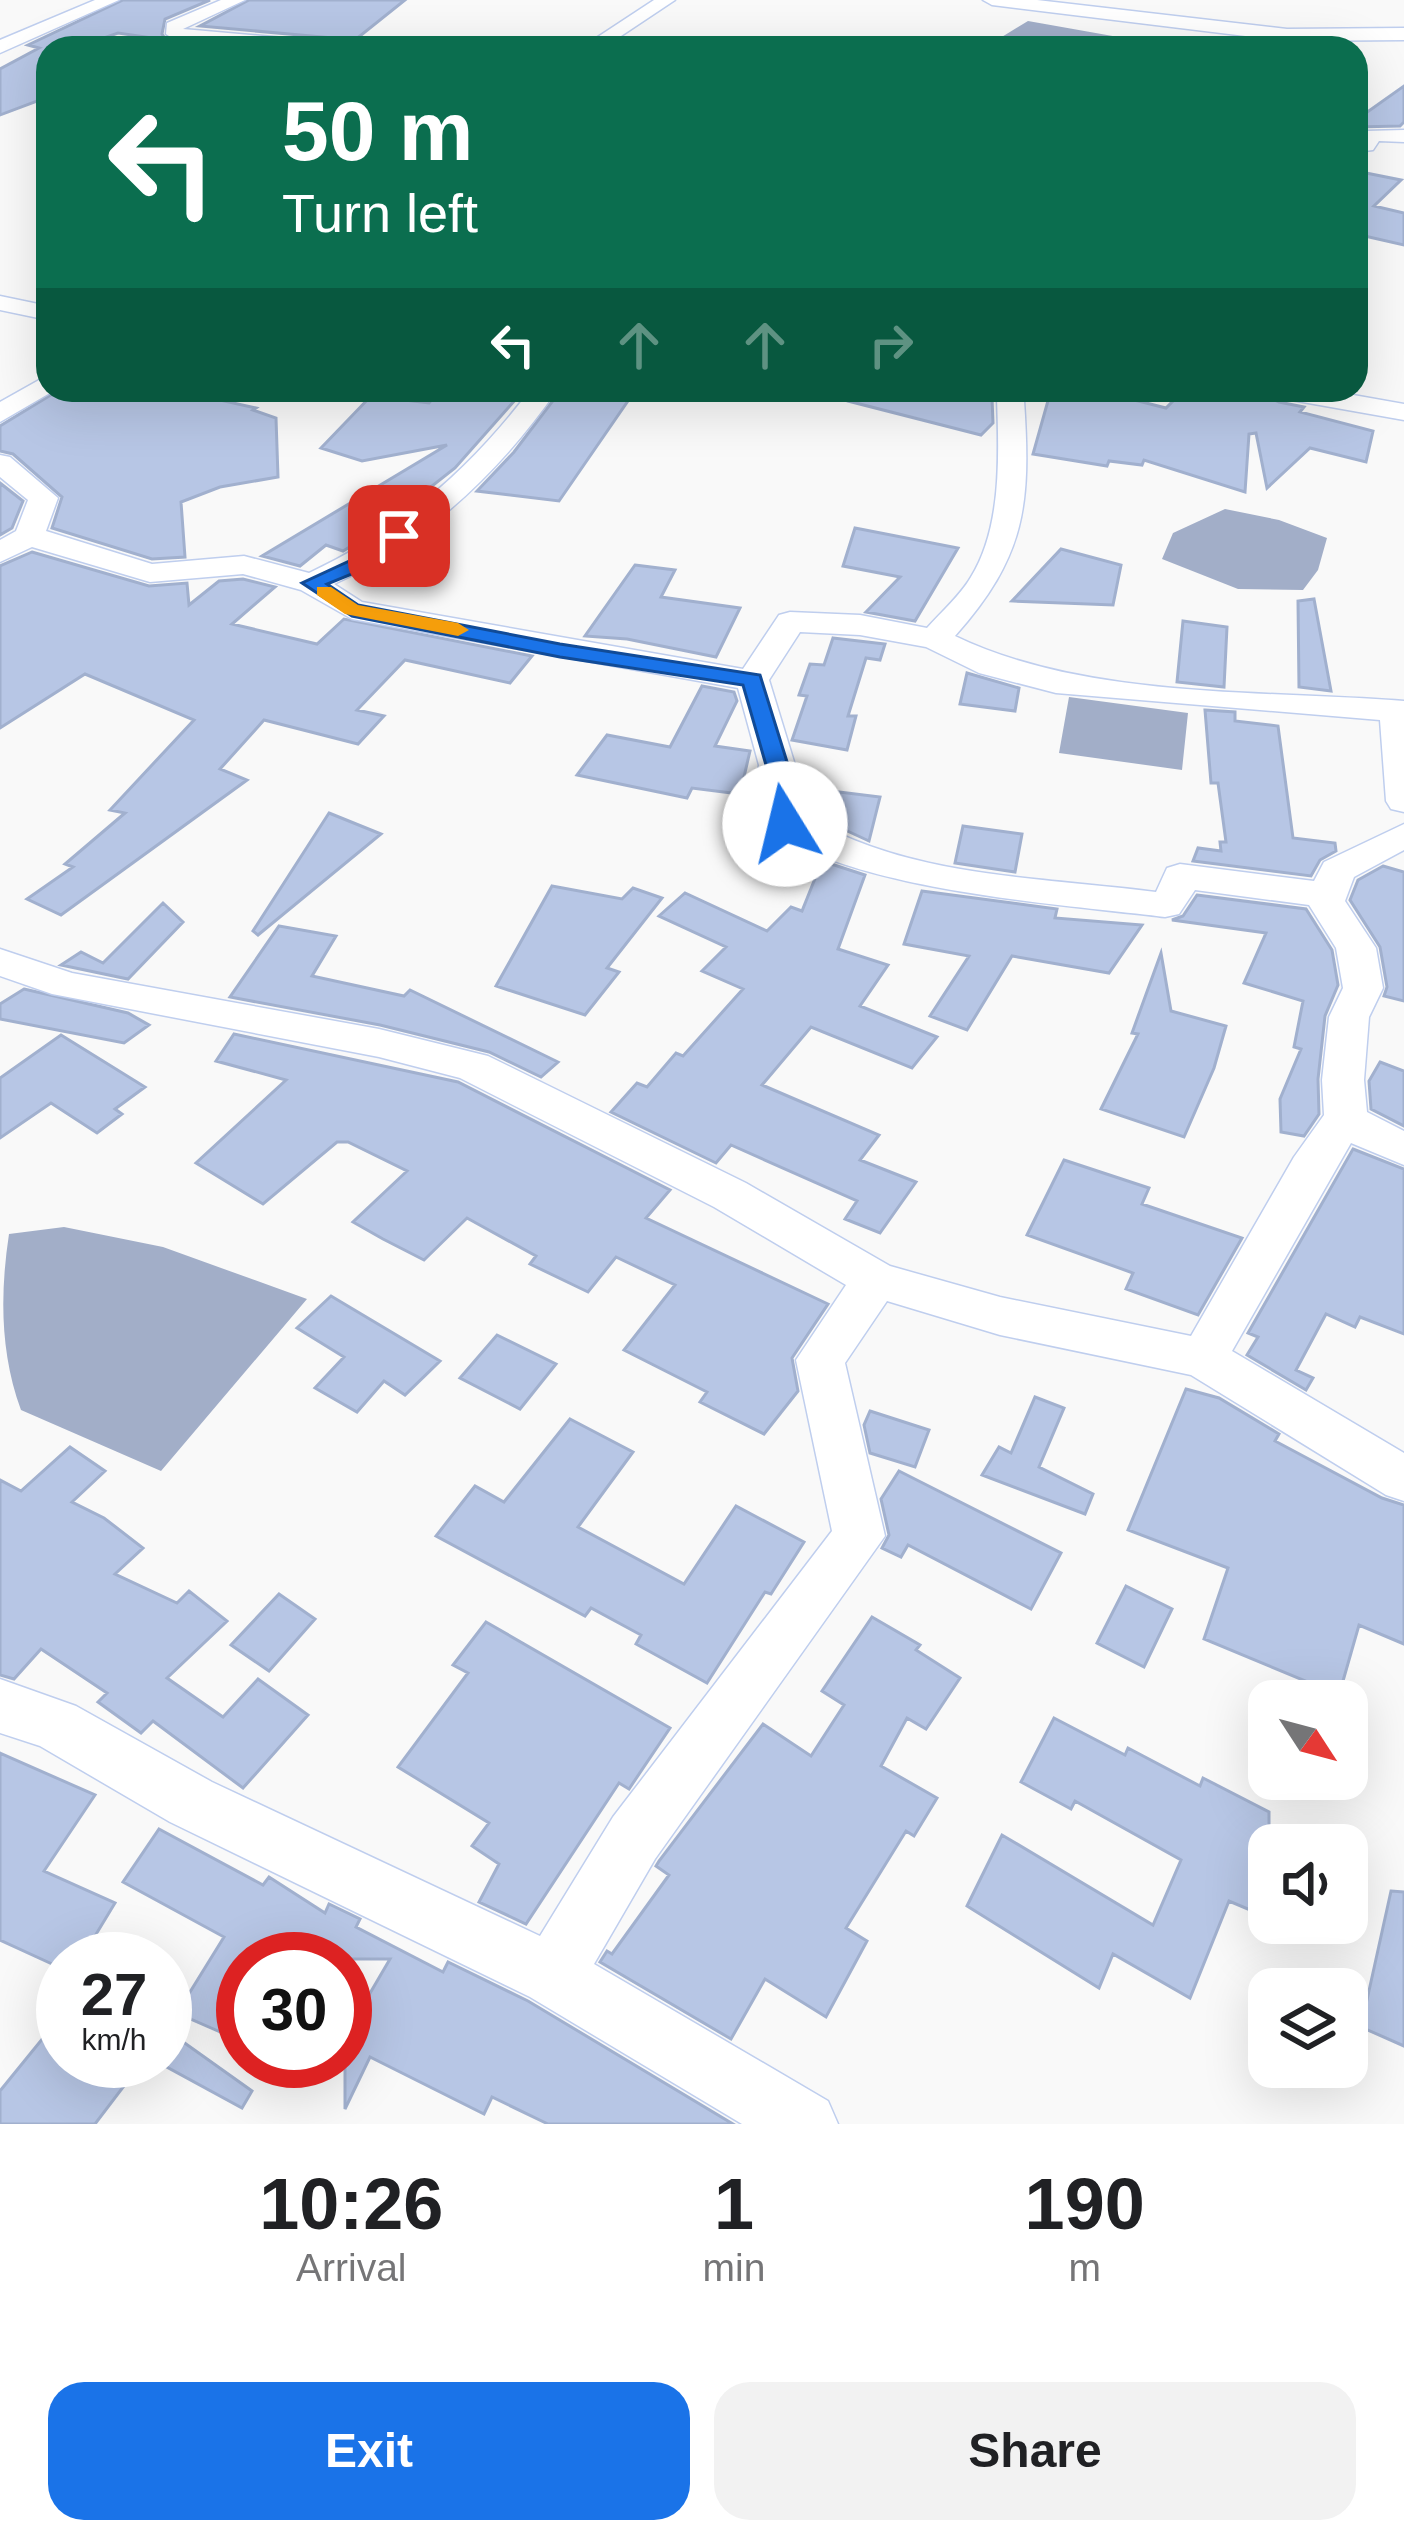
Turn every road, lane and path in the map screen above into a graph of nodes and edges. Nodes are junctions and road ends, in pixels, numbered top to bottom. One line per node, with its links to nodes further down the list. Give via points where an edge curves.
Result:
1 (110, 0): 8 (street)
2 (236, 0): 6 (street, via 173,28)
3 (666, 0): 7 (street)
4 (992, 0): 5 (street, via 1287,35)
5 (1404, 34)
6 (198, 36)
7 (609, 36)
8 (0, 47)
9 (1404, 136): 10 (street)
10 (1368, 141)
11 (0, 303): 12 (street)
12 (36, 310)
13 (36, 391): 18 (street)
14 (534, 402): 21 (street, via 463,488 367,560)
15 (1010, 402): 22 (street, via 1014,441 989,572)
16 (1348, 402): 17 (street)
17 (1404, 412)
18 (0, 414)
19 (0, 464): 20 (street, via 43,498)
20 (14, 544): 21 (street, via 150,573 244,565)
21 (312, 583): 23 (street, via 352,610)
22 (935, 639): 23 (street, via 790,622); 24 (street, via 991,666 1056,683)
23 (752, 680): 27 (street, via 777,765 771,810 819,844 1028,892 1165,904 1180,876)
24 (1400, 710): 25 (street)
25 (1404, 802)
26 (1404, 835): 27 (street, via 1337,870)
27 (1328, 895): 29 (street, via 1356,947 1363,988 1349,1018)
28 (0, 962): 31 (street, via 66,985 473,1066)
29 (1346, 1118): 30 (street); 32 (street)
30 (1404, 1149)
31 (876, 1280): 32 (street, via 1000,1316); 35 (street, via 820,1360 859,1536 634,1838)
32 (1203, 1358): 33 (street)
33 (1404, 1479)
34 (0, 1706): 35 (street, via 56,1725 191,1802)
35 (552, 1975): 36 (street)
36 (805, 2124)

